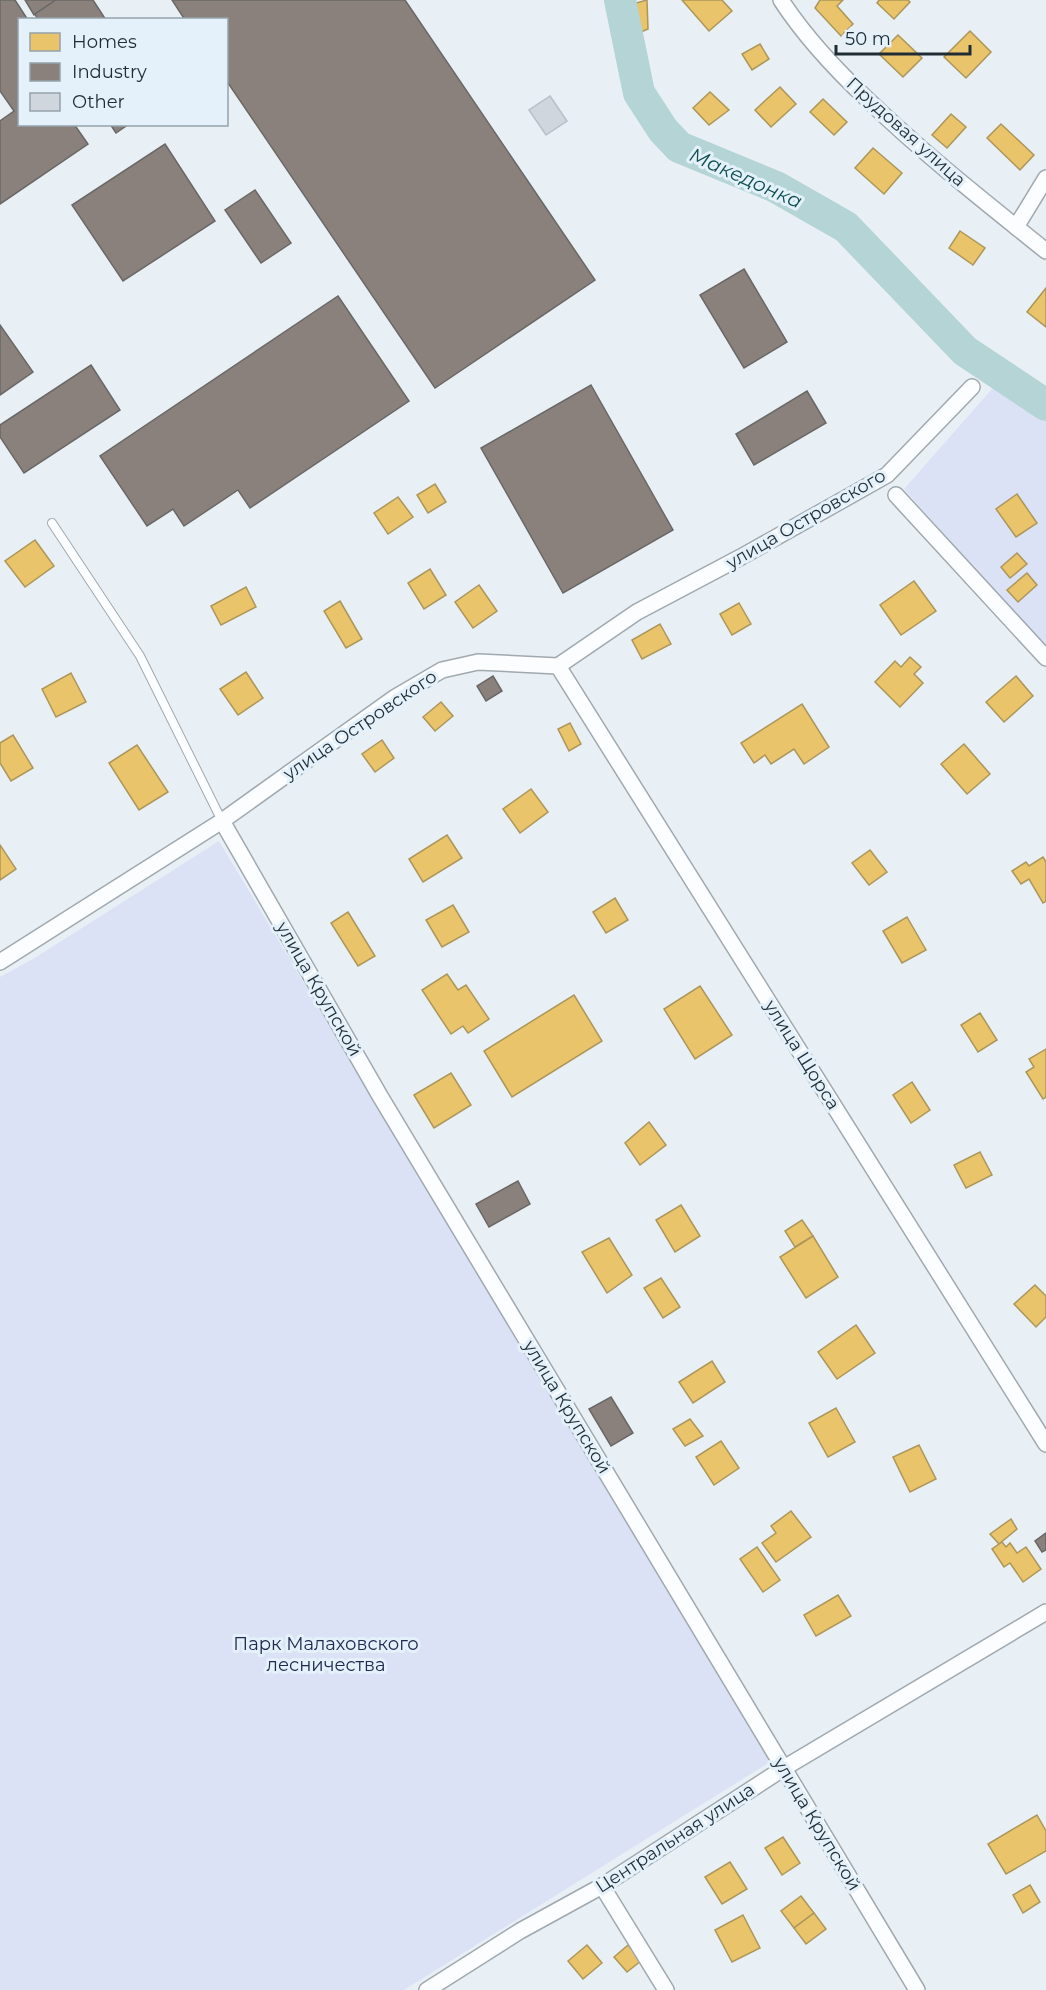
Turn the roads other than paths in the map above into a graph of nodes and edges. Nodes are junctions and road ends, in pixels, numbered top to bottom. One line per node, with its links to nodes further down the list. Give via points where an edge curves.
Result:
1 (781, 0): 3 (street, Прудовая улица, via 812,42 907,138)
2 (1046, 178): 3 (street)
3 (1016, 227): 4 (street, Прудовая улица)
4 (1046, 251)
5 (972, 387): 9 (street, улица Островского, via 887,475 637,612)
6 (896, 495): 8 (street)
7 (52, 523): 10 (lane, via 140,656)
8 (1046, 658)
9 (558, 666): 10 (street, улица Островского, via 478,662 442,670 394,698); 12 (street, улица Щорса)
10 (222, 821): 11 (street, улица Островского); 14 (street, улица Крупской, via 387,1106)
11 (0, 962)
12 (1046, 1444)
13 (1046, 1612): 14 (street, Центральная улица)
14 (784, 1768): 15 (street, Центральная улица); 18 (street, улица Крупской)
15 (602, 1886): 16 (street, Центральная улица, via 520,1931); 17 (street)
16 (427, 1990)
17 (666, 1990)
18 (916, 1990)

